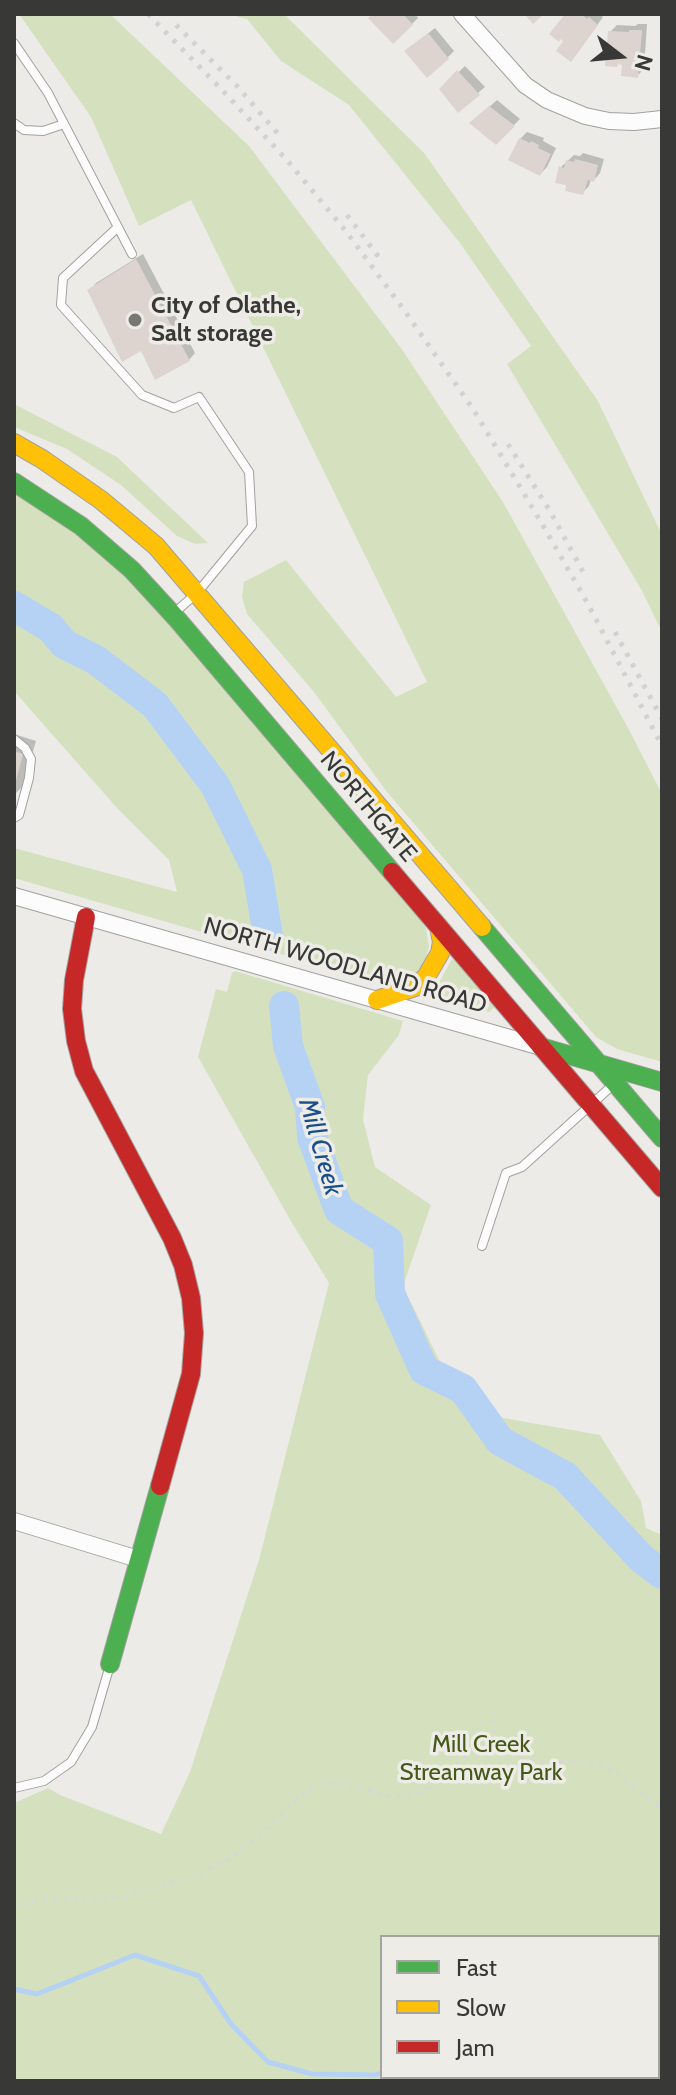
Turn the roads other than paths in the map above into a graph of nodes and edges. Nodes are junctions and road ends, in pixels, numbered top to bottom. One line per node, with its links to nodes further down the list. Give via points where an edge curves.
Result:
1 (462, 14): 3 (street, via 525,85 547,100 609,121)
2 (14, 43): 5 (lane)
3 (662, 119)
4 (14, 123): 5 (lane, via 24,130 43,131)
5 (64, 124): 6 (lane)
6 (118, 227): 7 (lane); 10 (lane, via 63,278 61,305 142,395 174,408 199,397 249,472 252,526)
7 (132, 254)
8 (14, 443): 10 (main road, NORTHGATE, via 101,500 156,546)
9 (14, 482): 11 (main road, NORTHGATE, via 81,526)
10 (197, 593): 11 (lane); 19 (main road, NORTHGATE)
11 (173, 615): 16 (main road, NORTHGATE)
12 (14, 739): 13 (lane, via 31,759)
13 (14, 818)
14 (14, 896): 15 (street, NORTH WOODLAND ROAD)
15 (86, 917): 17 (street, NORTH WOODLAND ROAD); 27 (main road, via 74,980 76,1041 84,1071 183,1265 194,1333 191,1374)
16 (439, 927): 17 (main road, via 440,953 426,977 415,987); 18 (main road, NORTHGATE)
17 (377, 1000): 18 (street, NORTH WOODLAND ROAD)
18 (541, 1047): 19 (main road, NORTH WOODLAND ROAD); 22 (main road, NORTHGATE)
19 (598, 1063): 20 (main road, NORTH WOODLAND ROAD); 21 (main road, NORTHGATE)
20 (662, 1082)
21 (615, 1083): 22 (lane); 23 (main road, NORTHGATE)
22 (591, 1105): 24 (main road, NORTHGATE); 25 (lane, via 522,1167 506,1173)
23 (662, 1138)
24 (662, 1188)
25 (482, 1246)
26 (14, 1521): 27 (street)
27 (138, 1559): 28 (main road)
28 (110, 1664): 29 (lane, via 92,1727 71,1762 44,1781)
29 (14, 1788)

